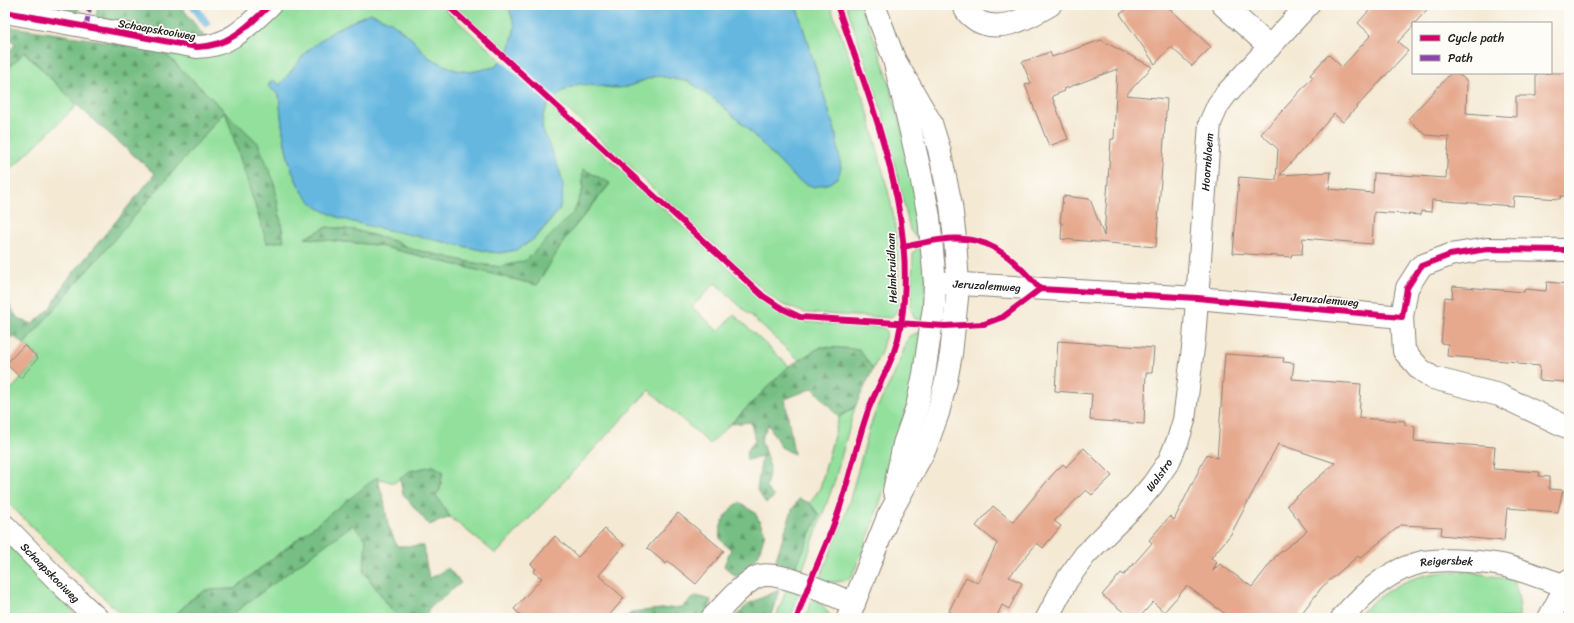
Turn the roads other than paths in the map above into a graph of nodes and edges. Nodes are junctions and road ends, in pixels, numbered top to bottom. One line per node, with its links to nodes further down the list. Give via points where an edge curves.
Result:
1 (270, 5): 7 (street, Schaapskooiweg, via 235,36 206,47)
2 (874, 5): 9 (street)
3 (963, 5): 4 (street, via 970,16 994,27 1032,16)
4 (1050, 5)
5 (1223, 5): 8 (street)
6 (1308, 5): 8 (street, Hoornbloem)
7 (5, 12)
8 (1270, 47): 13 (street, Hoornbloem, via 1218,105 1210,123)
9 (894, 59): 11 (street, via 925,194); 12 (street, via 931,123 939,149 951,205)
10 (1569, 250): 14 (street, via 1487,249 1450,255 1421,266 1407,288)
11 (935, 283): 12 (street, Jeruzalemweg); 16 (street, via 924,374 917,407 904,444)
12 (958, 284): 13 (street, Jeruzalemweg); 16 (street, via 951,354 938,413 925,449)
13 (1197, 298): 14 (street, Jeruzalemweg); 22 (street, Walstro, via 1184,420 1169,461 1138,502 1085,555 1067,580)
14 (1402, 317): 15 (street, via 1404,351 1420,369 1433,378 1498,395)
15 (1569, 428)
16 (888, 517): 19 (street)
17 (5, 526): 20 (street, Schaapskooiweg)
18 (1568, 583): 23 (street, Reigersbek, via 1508,566 1483,562 1423,562 1374,585); 24 (street, Reigersbek)
19 (851, 611): 21 (street, via 780,576 767,574 747,584)
20 (97, 618)
21 (712, 618)
22 (1047, 618)
23 (1342, 618)
24 (1548, 618)

